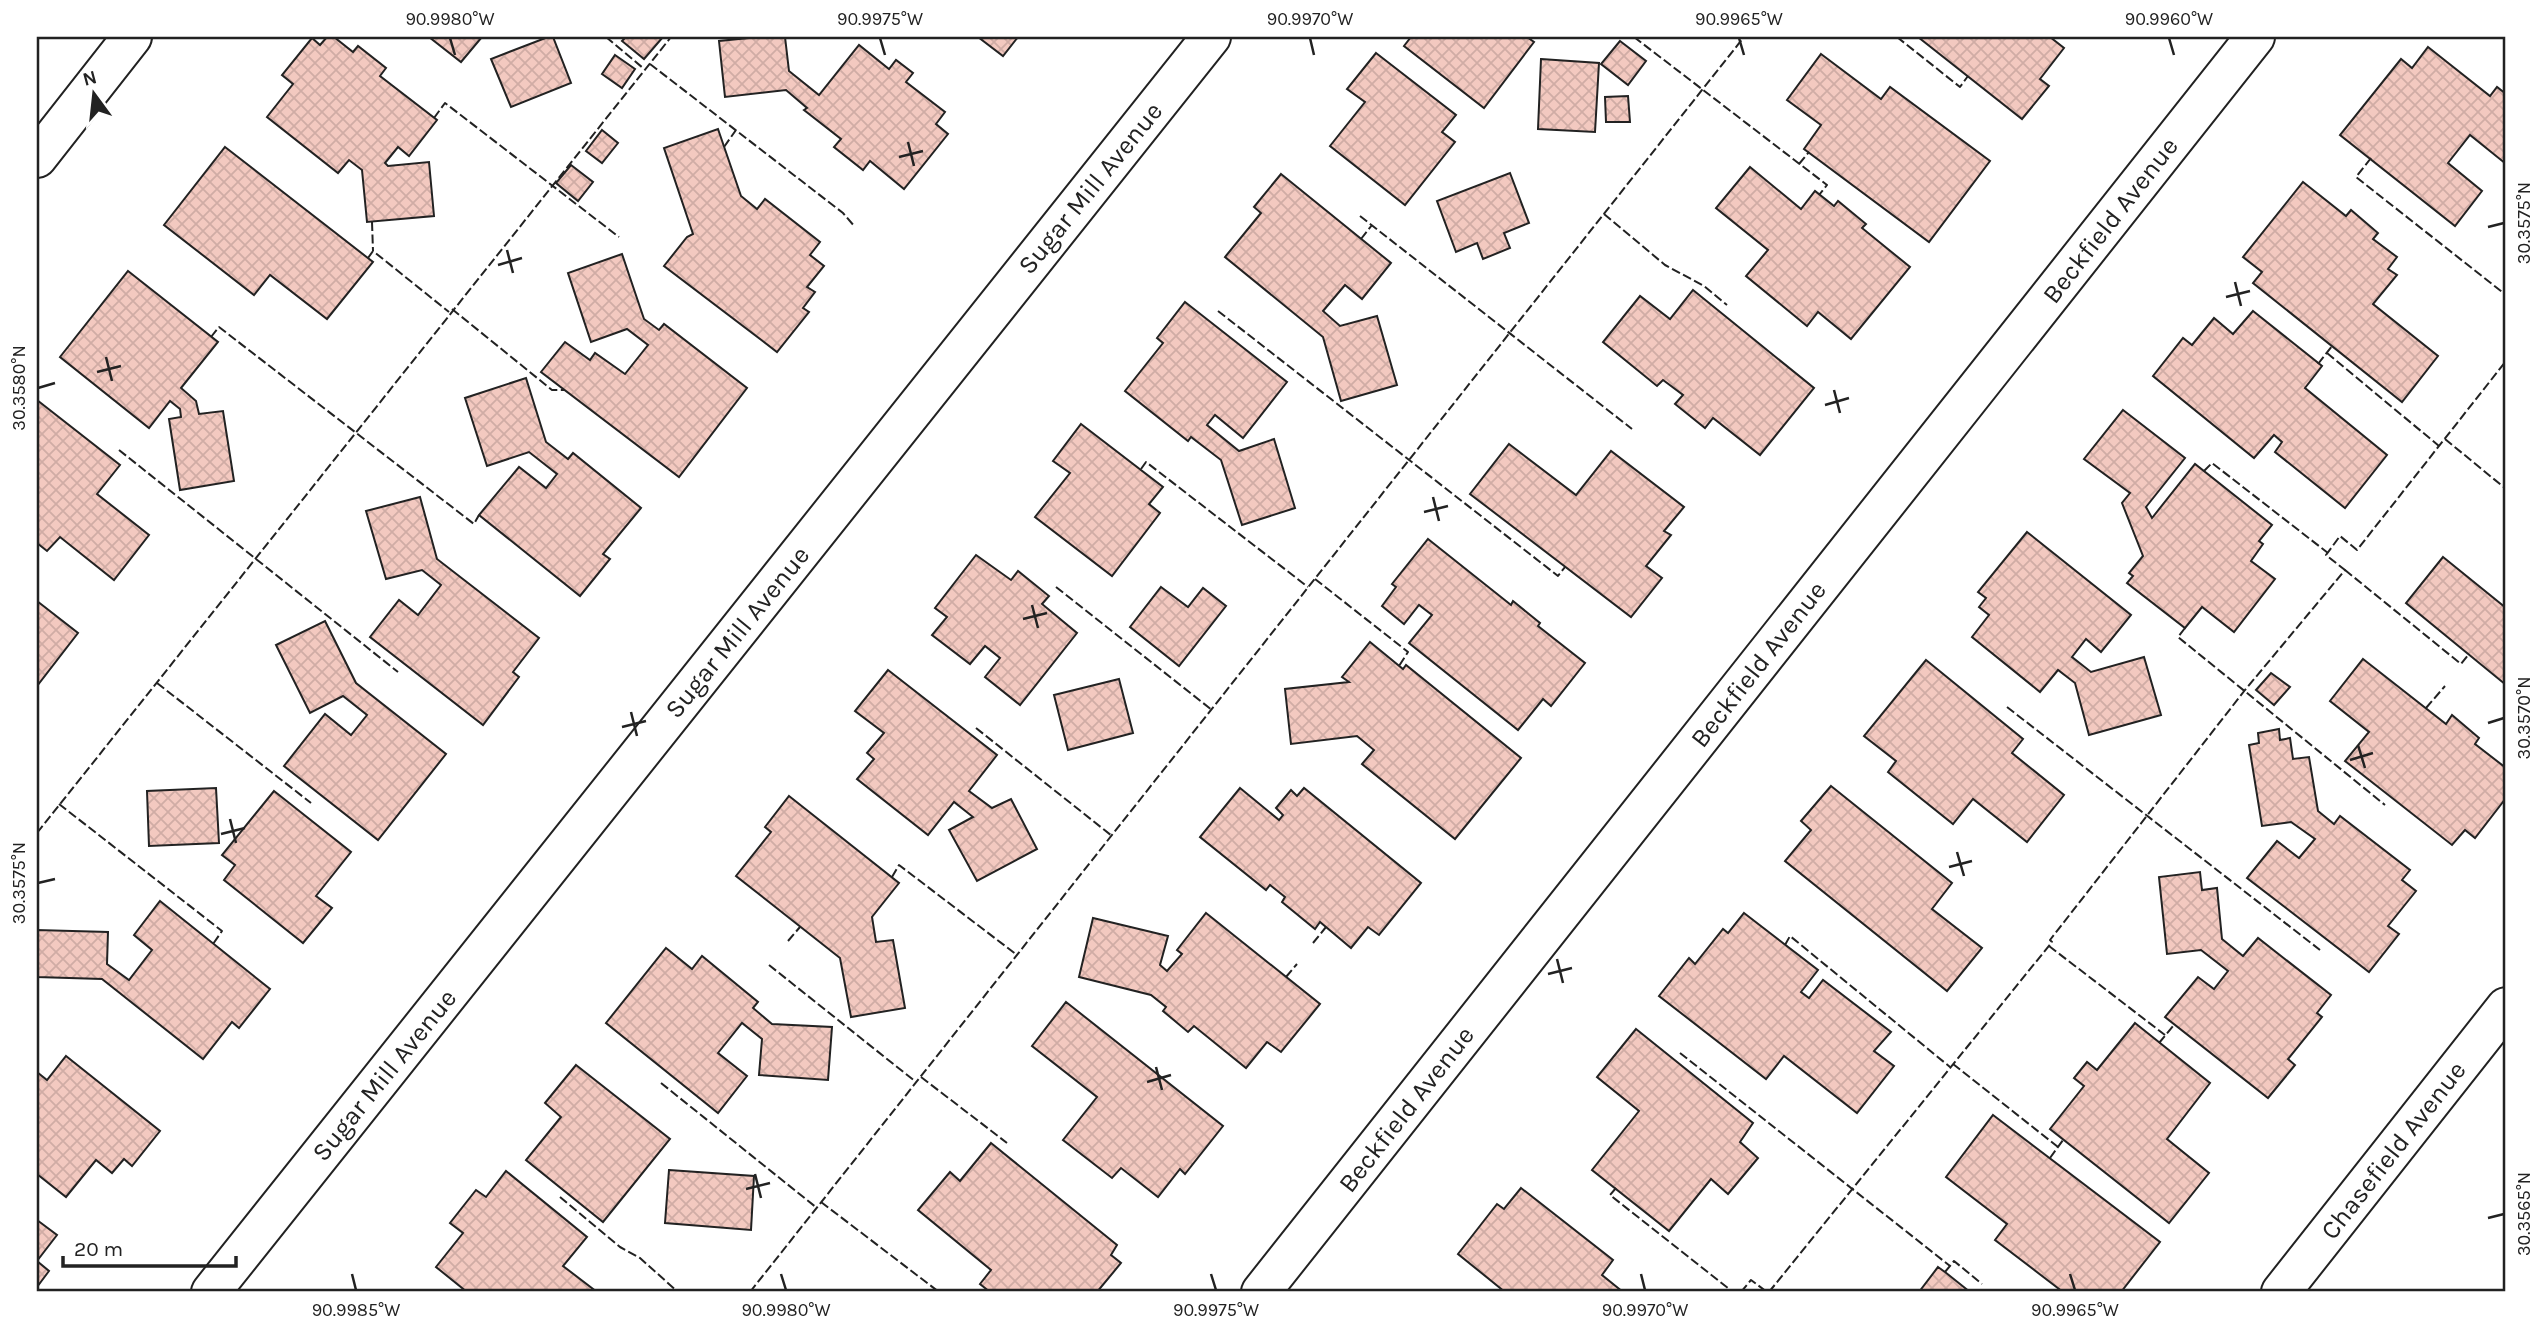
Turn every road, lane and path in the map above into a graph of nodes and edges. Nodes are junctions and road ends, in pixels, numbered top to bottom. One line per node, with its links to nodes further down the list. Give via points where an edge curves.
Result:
1 (132, 37): 4 (street)
2 (1211, 37): 6 (street, Sugar Mill Avenue)
3 (2255, 37): 7 (street, Beckfield Avenue)
4 (37, 158)
5 (2506, 1007): 8 (street, Chasefield Avenue)
6 (211, 1292)
7 (1261, 1292)
8 (2281, 1292)

